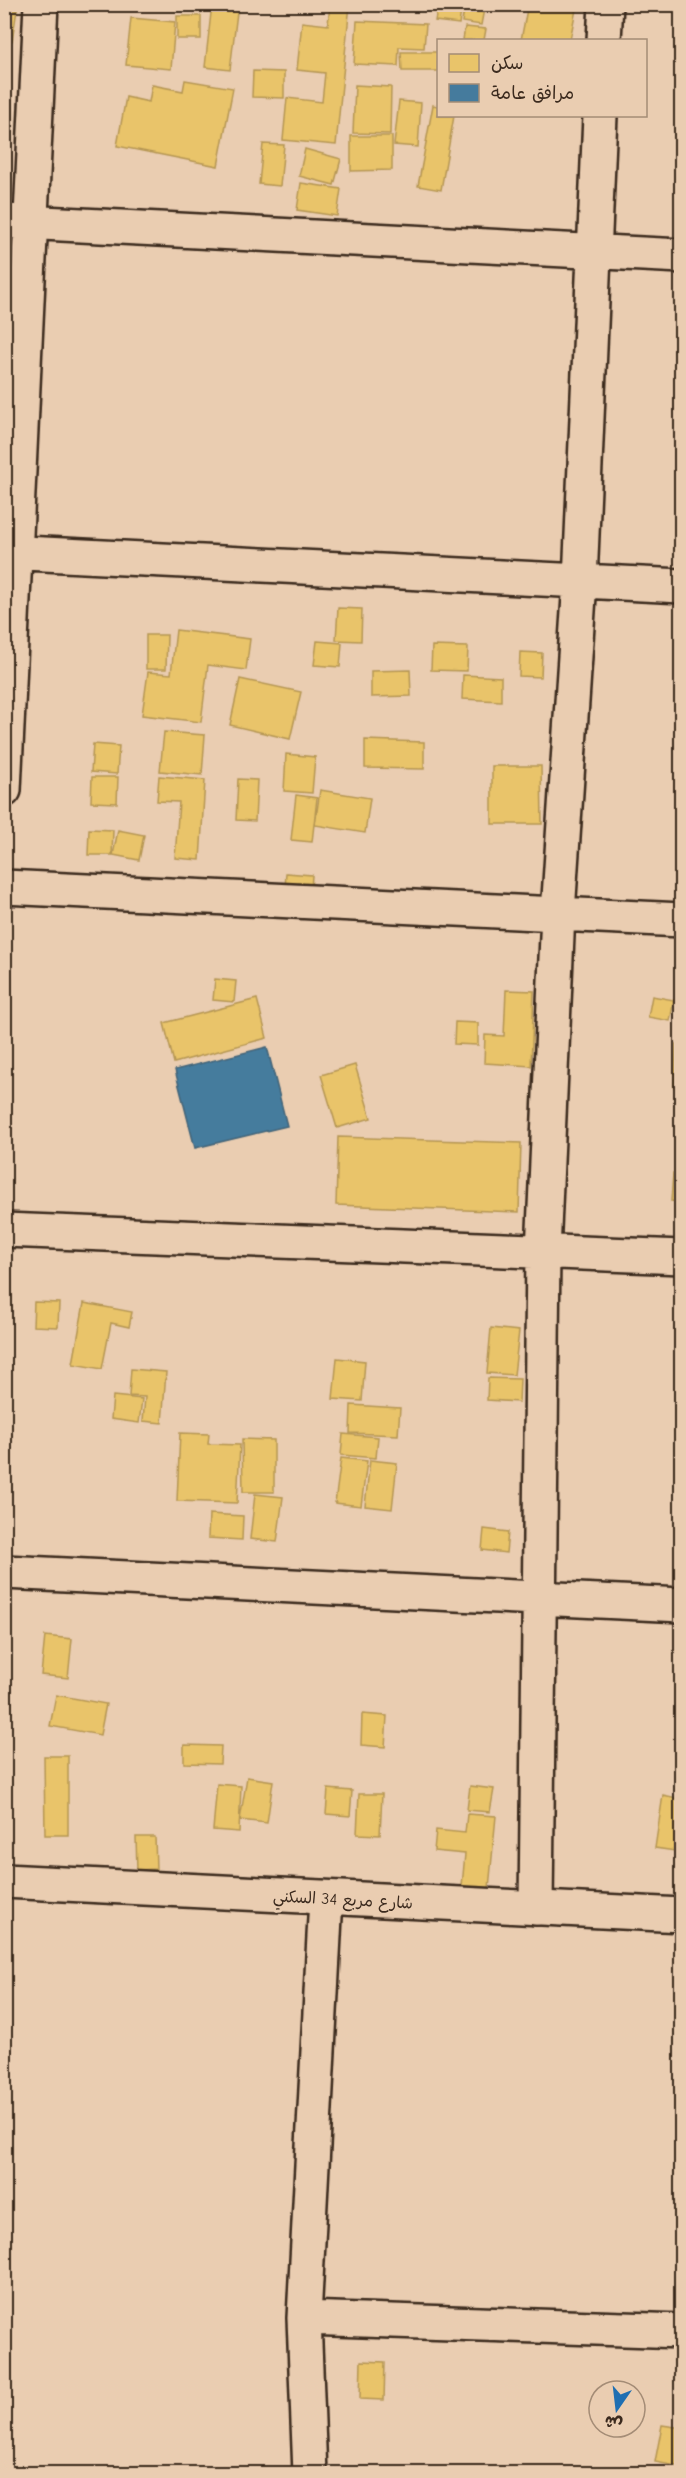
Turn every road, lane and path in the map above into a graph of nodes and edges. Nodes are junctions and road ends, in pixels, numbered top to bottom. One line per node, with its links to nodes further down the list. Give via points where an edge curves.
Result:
1 (41, 4): 5 (street)
2 (606, 4): 3 (street)
3 (604, 39)
4 (600, 117): 6 (street)
5 (19, 221): 6 (street); 8 (street)
6 (592, 251): 7 (street); 9 (street)
7 (681, 256)
8 (9, 552): 9 (street); 11 (street)
9 (579, 581): 10 (street); 13 (street)
10 (681, 586)
11 (4, 790)
12 (4, 887): 13 (street)
13 (558, 913): 14 (street); 16 (street)
14 (681, 920)
15 (4, 1230): 16 (street)
16 (543, 1252): 17 (street); 19 (street)
17 (681, 1257)
18 (4, 1572): 19 (street)
19 (537, 1598): 20 (street); 23 (street)
20 (681, 1605)
21 (4, 1881): 22 (street, شارع مربع 34 السكني)
22 (326, 1898): 23 (street, شارع مربع 34 السكني); 25 (street)
23 (536, 1908): 24 (street, شارع مربع 34 السكني)
24 (681, 1915)
25 (304, 2318): 26 (street); 27 (street)
26 (681, 2331)
27 (310, 2474)

